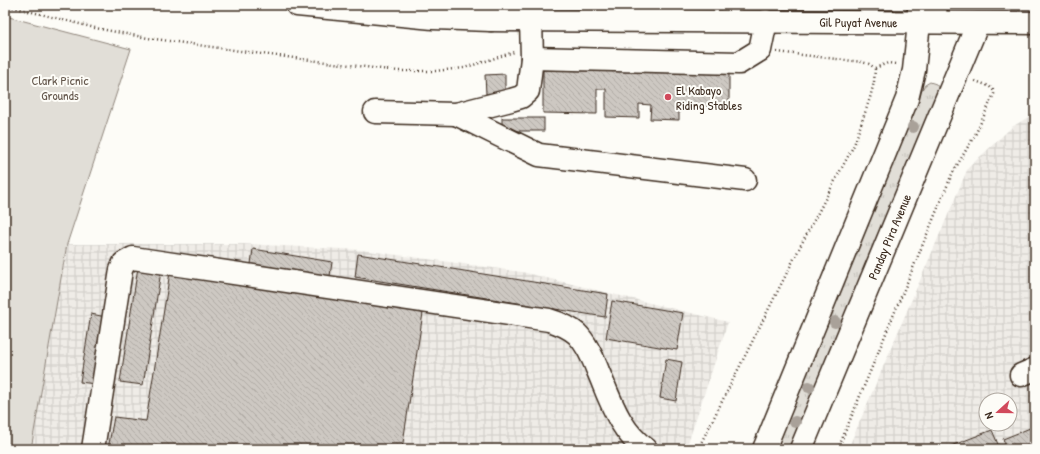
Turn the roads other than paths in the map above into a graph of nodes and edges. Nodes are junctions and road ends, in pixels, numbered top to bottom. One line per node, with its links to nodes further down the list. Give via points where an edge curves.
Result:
1 (297, 5): 2 (main road, Gil Puyat Avenue, via 433,18)
2 (491, 12): 4 (main road, Gil Puyat Avenue)
3 (927, 14): 5 (main road, Gil Puyat Avenue); 6 (main road, Gil Puyat Avenue); 14 (main road, via 907,99)
4 (531, 20): 5 (main road, Gil Puyat Avenue); 8 (main road)
5 (766, 21): 8 (main road, via 760,50 739,63)
6 (978, 23): 7 (main road, Gil Puyat Avenue); 15 (main road, Panday Pira Avenue)
7 (1035, 23)
8 (532, 54): 10 (main road, via 528,91 521,97)
9 (375, 112): 10 (main road)
10 (456, 114): 11 (main road, via 539,155)
11 (745, 180)
12 (93, 449): 13 (main road, via 121,270 124,263 133,258 558,323 576,333 583,342 627,432 636,443)
13 (646, 449)
14 (764, 449)
15 (801, 449)

